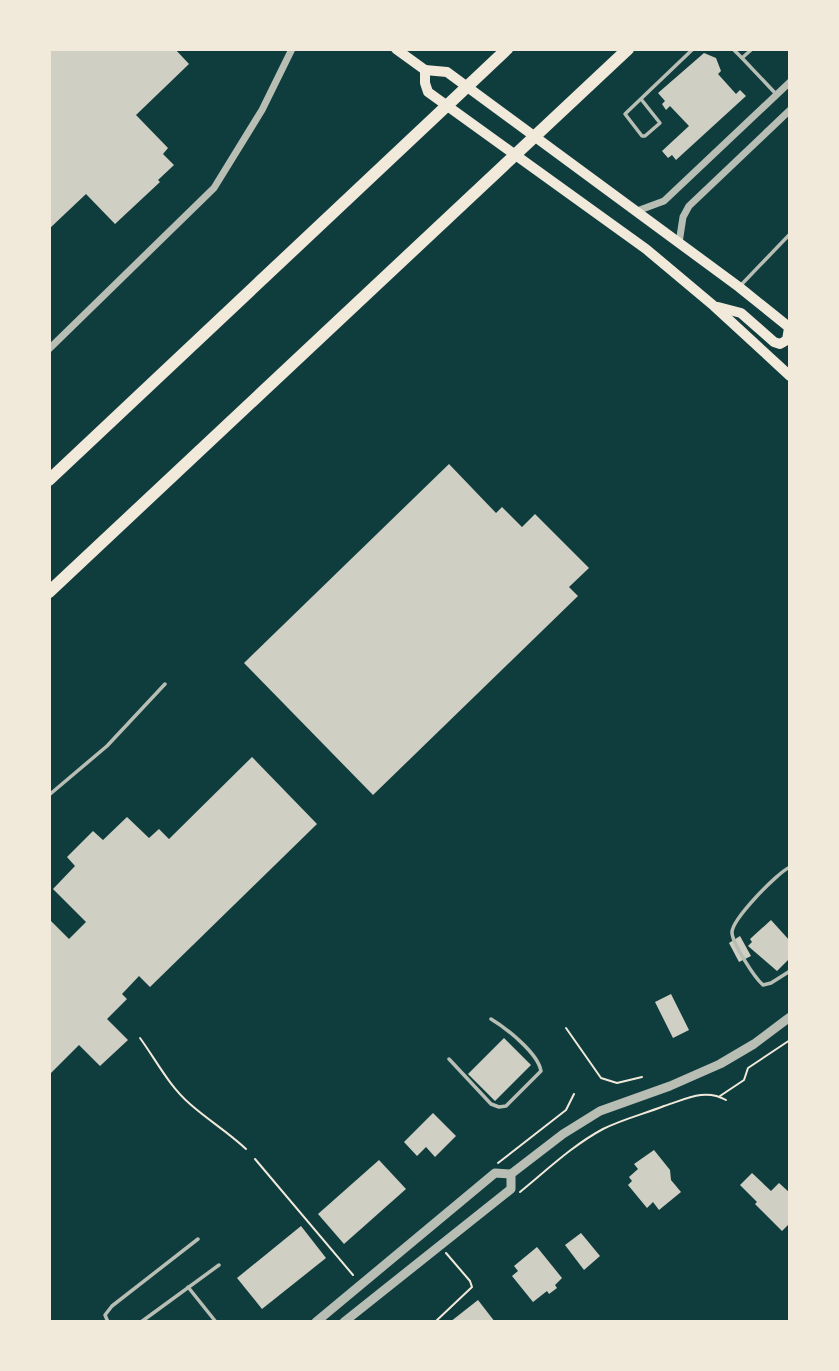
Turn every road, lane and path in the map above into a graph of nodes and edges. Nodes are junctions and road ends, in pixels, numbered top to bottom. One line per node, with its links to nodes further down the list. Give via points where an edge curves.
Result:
1 (292, 49): 21 (street, via 262,110 214,188)
2 (396, 49): 10 (main road)
3 (402, 49): 10 (main road)
4 (507, 49): 23 (highway)
5 (628, 49): 24 (highway)
6 (693, 49): 13 (lane)
7 (733, 49): 9 (lane)
8 (752, 49): 9 (lane)
9 (741, 58): 12 (lane)
10 (422, 67): 15 (main road, via 447,72); 19 (main road, via 428,92 646,249)
11 (789, 83): 12 (street)
12 (777, 94): 15 (street, via 664,201)
13 (641, 99): 13 (lane, via 624,116 645,136 660,123)
14 (790, 110): 17 (street, via 689,206)
15 (637, 211): 17 (main road)
16 (790, 234): 18 (lane)
17 (679, 243): 18 (main road)
18 (740, 287): 20 (main road)
19 (714, 306): 20 (main road, via 741,313 780,344 787,340); 22 (main road)
20 (790, 328)
21 (49, 349)
22 (790, 376)
23 (49, 480)
24 (49, 592)
25 (165, 684): 26 (lane, via 107,746)
26 (49, 795)
27 (790, 867): 28 (lane, via 734,922 732,934 763,985)
28 (790, 971)
29 (790, 1017): 40 (street, via 720,1064 600,1111)
30 (491, 1019): 34 (lane, via 539,1061 541,1071 506,1106 491,1104)
31 (566, 1028): 35 (path, via 601,1078 617,1083)
32 (140, 1038): 38 (path, via 190,1104)
33 (790, 1040): 36 (path, via 748,1068 744,1080)
34 (449, 1059)
35 (642, 1077)
36 (719, 1096): 37 (path); 41 (path, via 697,1094 603,1129)
37 (726, 1100)
38 (246, 1149)
39 (255, 1159): 45 (path)
40 (512, 1174): 50 (street, via 495,1174); 51 (street, via 511,1189)
41 (517, 1194)
42 (198, 1239): 47 (lane, via 112,1306 104,1315)
43 (446, 1252): 52 (path, via 472,1287)
44 (219, 1265): 46 (lane)
45 (356, 1279)
46 (188, 1287): 48 (lane); 49 (lane)
47 (108, 1322)
48 (141, 1322)
49 (216, 1322)
50 (316, 1322)
51 (344, 1322)
52 (435, 1322)

